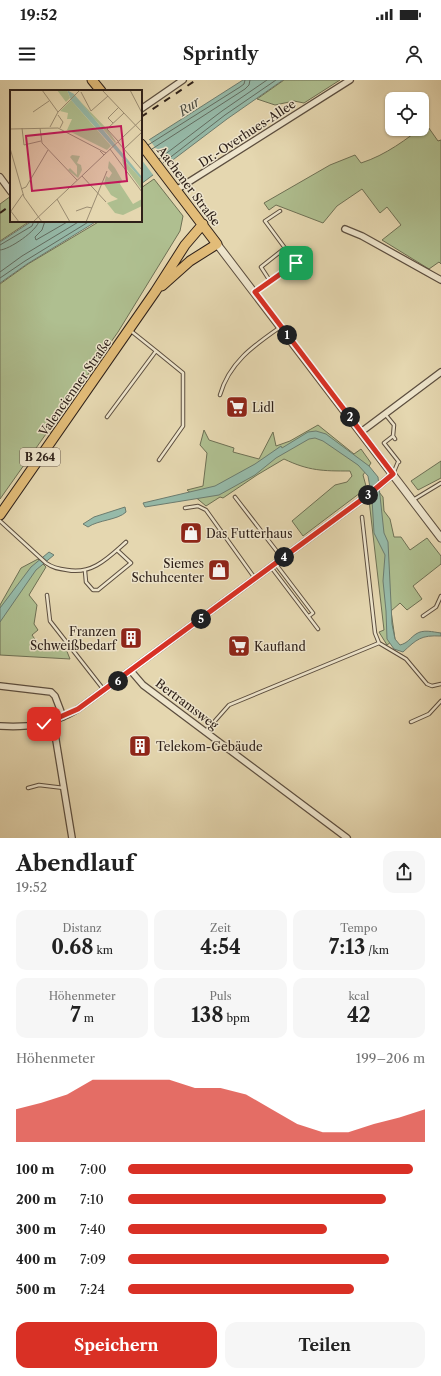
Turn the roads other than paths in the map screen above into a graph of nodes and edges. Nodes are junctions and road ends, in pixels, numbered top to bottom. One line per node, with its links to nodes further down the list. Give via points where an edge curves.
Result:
1 (92, 80): 4 (main road)
2 (182, 80): 5 (street)
3 (350, 80): 8 (street, Dr.-Overhues-Allee)
4 (100, 90)
5 (142, 108)
6 (142, 145): 8 (main road, Aachener Straße)
7 (0, 177): 9 (street)
8 (174, 187): 11 (main road, Aachener Straße)
9 (10, 191)
10 (280, 210): 15 (lane, via 265,221)
11 (203, 224): 13 (main road, Aachener Straße); 14 (main road, Valencienner Straße / B 264)
12 (344, 229): 17 (street, via 362,236)
13 (217, 244): 16 (main road, Valencienner Straße / B 264); 20 (street)
14 (185, 245): 16 (main road, via 184,254); 19 (main road, Valencienner Straße / B 264)
15 (284, 248): 18 (lane, via 261,268); 18 (lane, via 296,263)
16 (190, 261): 19 (main road, Valencienner Straße / B 264)
17 (441, 280)
18 (270, 281): 20 (lane)
19 (155, 292): 22 (main road, Valencienner Straße / B 264)
20 (255, 292): 21 (street)
21 (281, 327): 25 (lane, via 238,360 224,380); 28 (street)
22 (129, 330): 23 (lane); 35 (main road, Valencienner Straße / B 264)
23 (156, 351): 27 (lane); 29 (lane, via 183,373 183,426)
24 (441, 372): 26 (street)
25 (220, 395)
26 (385, 414): 28 (street); 30 (lane, via 394,425 394,438 384,443 399,462)
27 (107, 417)
28 (361, 432): 30 (street)
29 (159, 460)
30 (393, 474): 33 (street); 41 (street)
31 (441, 483): 33 (lane)
32 (235, 497): 41 (lane)
33 (412, 500): 38 (street)
34 (185, 508): 44 (lane, via 198,506 206,510)
35 (0, 515)
36 (362, 517): 50 (lane, via 375,632)
37 (0, 521): 43 (lane, via 52,567 75,572)
38 (441, 538)
39 (126, 542): 40 (lane)
40 (117, 550): 43 (lane, via 94,568); 43 (lane, via 131,563 98,590 93,590 86,582)
41 (282, 558): 42 (street)
42 (273, 565): 44 (street); 47 (lane); 47 (lane, via 313,613)
43 (84, 571)
44 (254, 578): 51 (street)
45 (47, 595): 54 (lane, via 50,621)
46 (441, 596): 48 (lane, via 436,607)
47 (309, 616): 49 (lane)
48 (423, 616)
49 (318, 628)
50 (379, 643): 52 (lane, via 406,659 427,684); 60 (lane, via 229,705)
51 (131, 671): 54 (street); 60 (street, Bertramsweg, via 143,685)
52 (441, 684)
53 (0, 686): 56 (street, via 51,692)
54 (104, 690): 56 (street)
55 (441, 701): 58 (lane, via 429,714)
56 (63, 717): 57 (street)
57 (53, 722): 59 (street, via 33,727); 62 (street)
58 (411, 722)
59 (0, 726)
60 (206, 731): 64 (street, Bertramsweg)
61 (28, 788): 62 (lane)
62 (64, 788): 63 (street)
63 (72, 838)
64 (347, 838)

